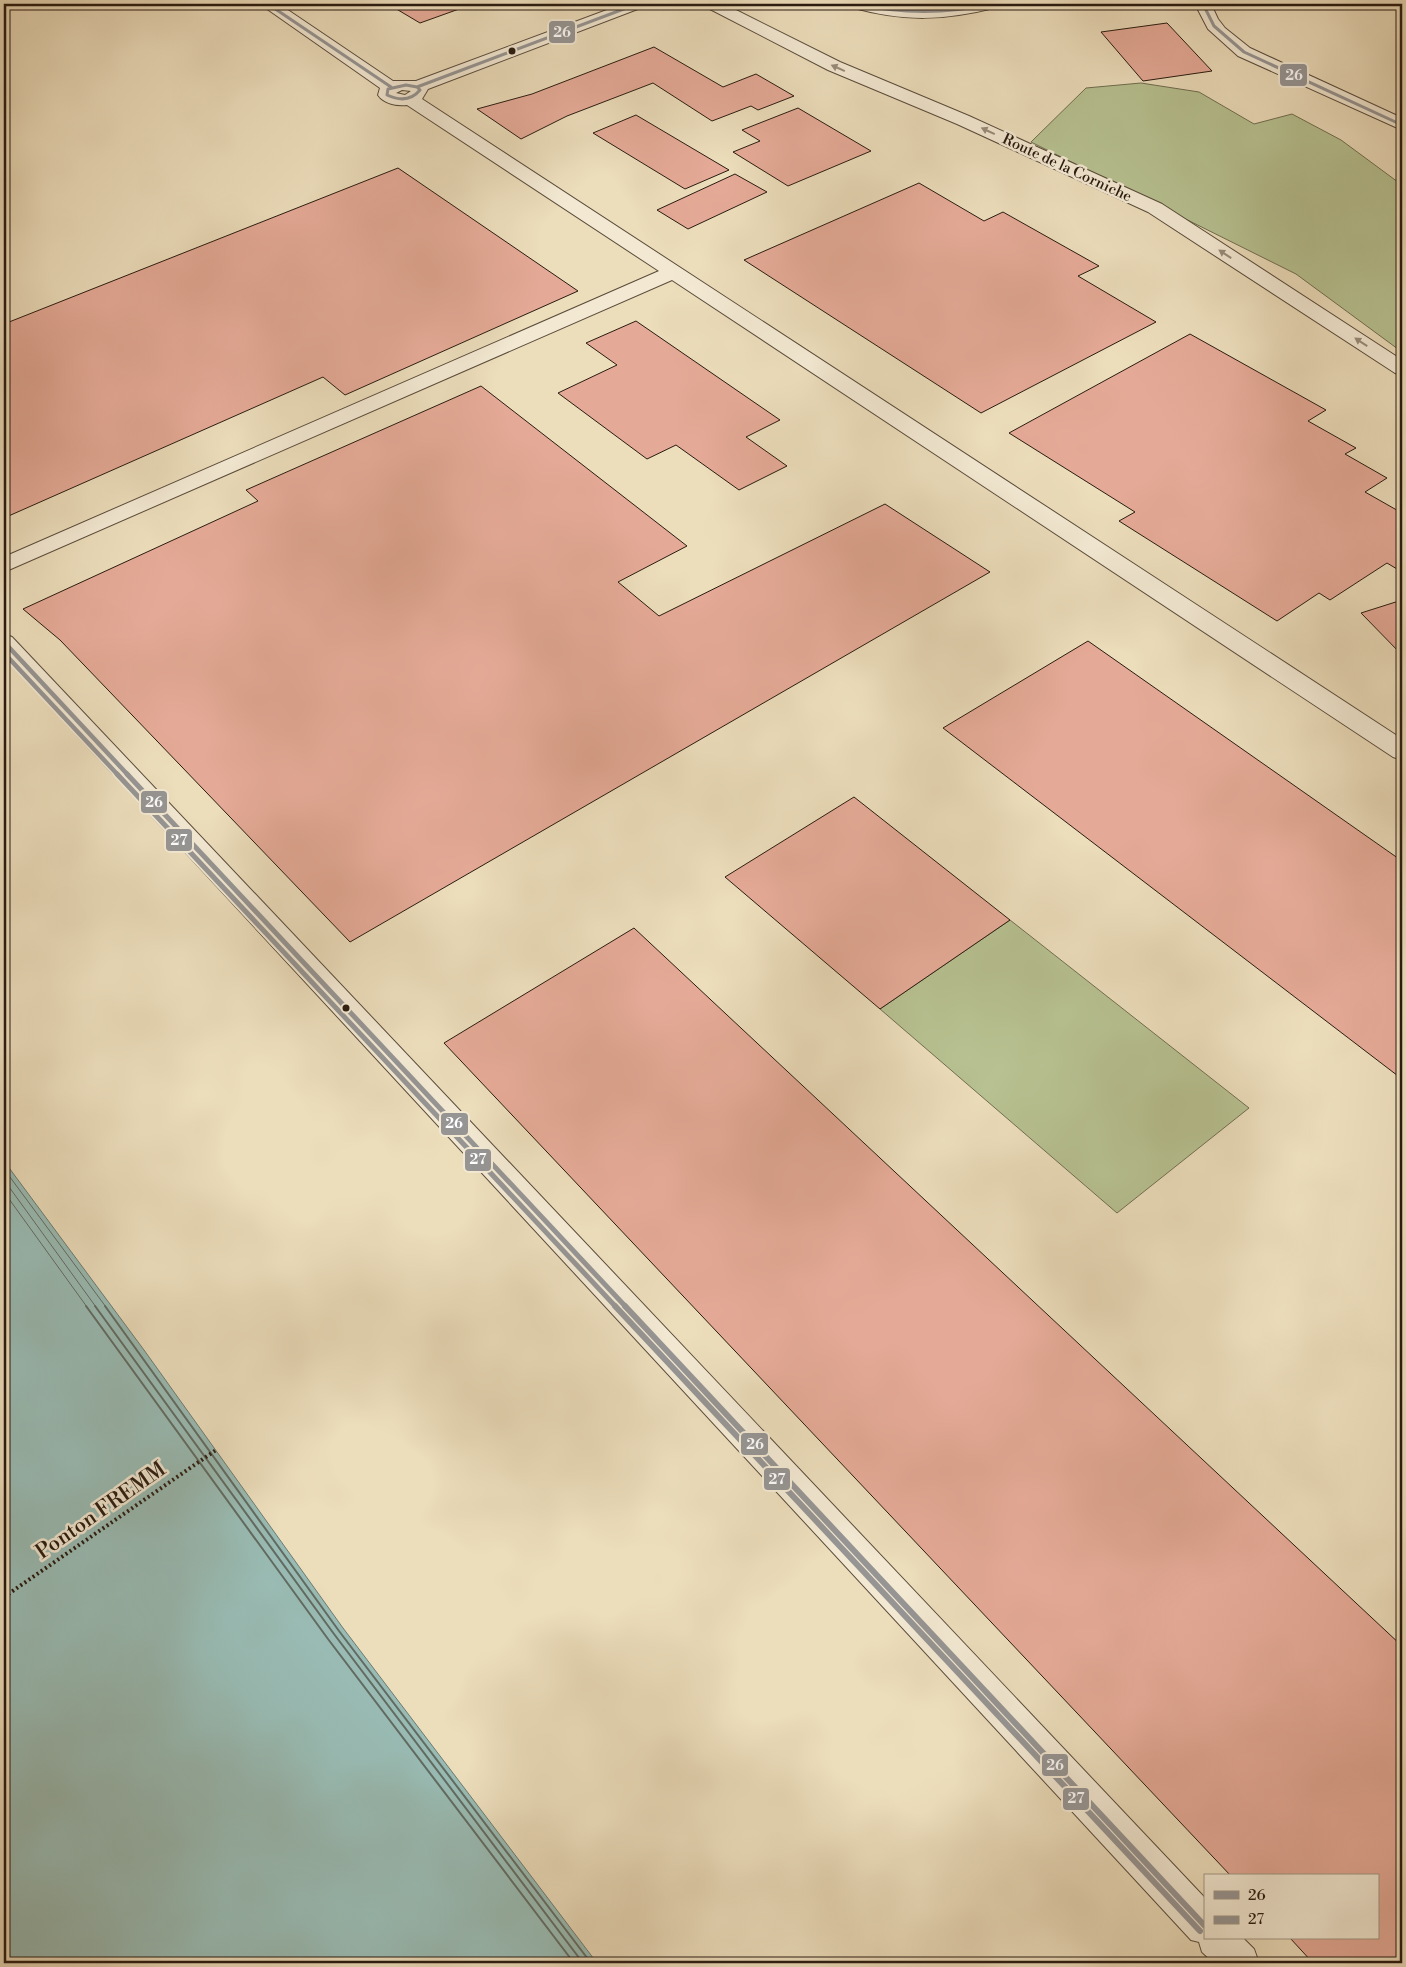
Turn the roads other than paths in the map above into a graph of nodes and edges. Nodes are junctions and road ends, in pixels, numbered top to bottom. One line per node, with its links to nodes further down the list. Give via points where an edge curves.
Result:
1 (268, 4): 7 (street, via 391,87 386,95 392,99)
2 (637, 4): 7 (street)
3 (712, 4): 10 (street, Route de la Corniche, one-way to 3, via 1155,208 963,120 834,66)
4 (856, 4): 5 (street, via 916,16)
5 (992, 4)
6 (1203, 4): 8 (street, via 1206,17 1221,36 1244,52)
7 (413, 93): 9 (street)
8 (1402, 125)
9 (673, 272): 11 (street); 13 (street)
10 (1402, 369)
11 (4, 565)
12 (4, 642): 14 (street)
13 (1402, 751)
14 (1204, 1925)
15 (1218, 1940): 16 (street)
16 (1240, 1963)

